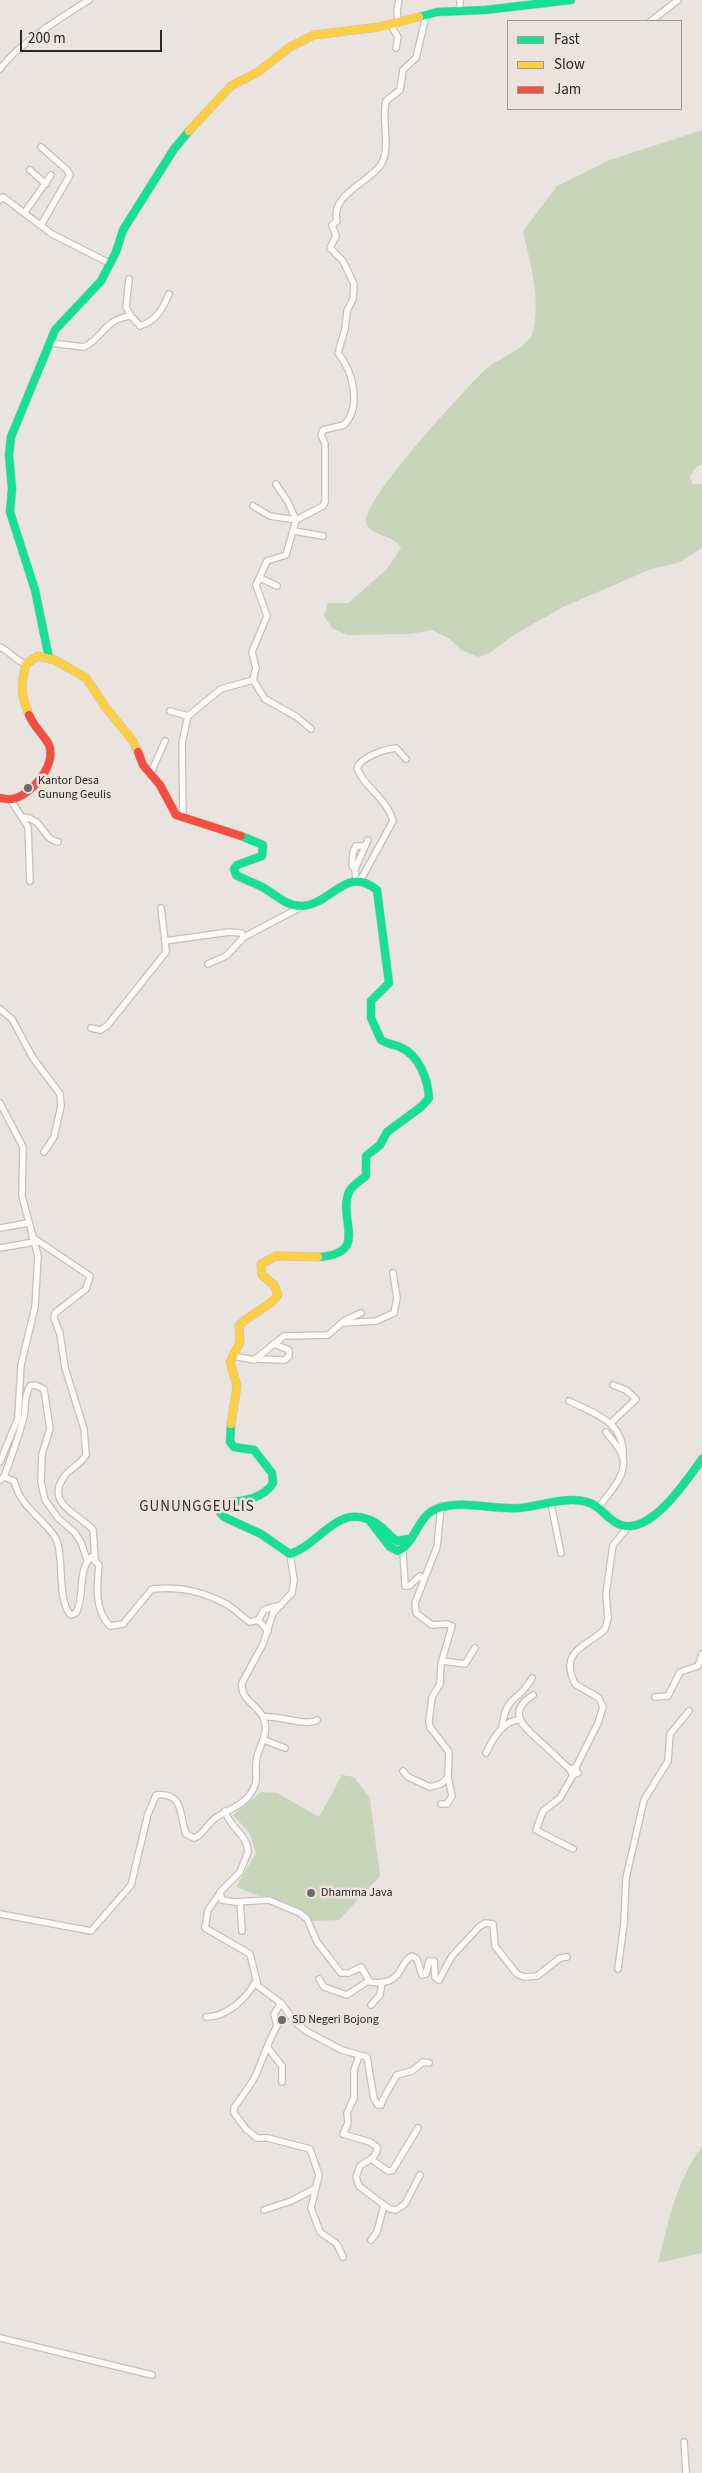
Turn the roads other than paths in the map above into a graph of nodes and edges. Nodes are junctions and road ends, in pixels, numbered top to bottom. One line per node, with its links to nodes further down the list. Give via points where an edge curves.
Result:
1 (89, 0): 12 (street, via 34,38)
2 (399, 0): 9 (street)
3 (460, 0): 6 (street)
4 (571, 0): 6 (main road)
5 (678, 0): 8 (street)
6 (460, 10): 7 (main road)
7 (426, 16): 9 (main road); 27 (street, via 416,58 403,70 400,90 386,101 384,128 387,147 384,160 366,180 348,192 338,208 337,221 332,224 336,236 330,248 343,261 354,284 338,354 352,376 354,406 344,426 323,430 321,435 325,444 325,502)
8 (652, 20)
9 (398, 21): 10 (main road)
10 (390, 24): 11 (street, via 398,37); 20 (main road, via 339,30 308,38 228,89 172,152 123,230)
11 (396, 48)
12 (0, 69)
13 (40, 147): 19 (street, via 70,175)
14 (30, 170): 16 (street)
15 (51, 175): 16 (street)
16 (46, 184): 18 (street)
17 (0, 200): 18 (street, via 3,197)
18 (25, 212): 19 (street)
19 (41, 225): 20 (street, via 52,234)
20 (111, 264): 24 (main road, via 95,288 55,330)
21 (129, 279): 23 (street, via 126,307)
22 (169, 294): 23 (street, via 153,320 140,326)
23 (131, 316): 24 (street, via 114,319 84,347)
24 (50, 343): 33 (main road, via 13,430 9,455 10,516 35,590)
25 (276, 484): 27 (street)
26 (253, 506): 27 (street, via 270,516)
27 (296, 520): 28 (street)
28 (294, 531): 29 (street); 30 (street, via 286,555 268,561)
29 (323, 536)
30 (260, 578): 31 (street); 35 (street, via 256,589 267,616 252,652 256,668)
31 (277, 586)
32 (0, 647): 34 (street, via 15,660)
33 (49, 658): 34 (main road, via 35,657); 41 (main road, via 86,678 133,741)
34 (26, 664): 43 (main road, via 21,683 23,699 51,754 48,766 32,789)
35 (253, 680): 37 (street, via 221,689); 38 (street, via 265,699)
36 (170, 711): 37 (street)
37 (188, 716): 45 (street, via 183,728 181,758)
38 (311, 729)
39 (165, 741): 41 (street)
40 (406, 758): 51 (street, via 396,748 389,749 361,762 357,768 360,777 388,808 393,821)
41 (150, 775): 45 (main road, via 160,785 175,814)
42 (0, 798): 43 (main road)
43 (10, 799): 44 (street)
44 (23, 817): 46 (street, via 41,824 50,839); 50 (street, via 28,827)
45 (183, 818): 52 (main road, via 261,843 264,848 262,856 237,865 235,873 267,890 281,902)
46 (58, 842)
47 (353, 852): 48 (street); 48 (street, via 356,846 366,843); 49 (street, via 352,866)
48 (359, 859): 49 (street)
49 (355, 869): 51 (street)
50 (30, 880)
51 (358, 880): 52 (main road, via 341,886 314,905); 69 (main road, via 374,886 380,901 389,983 374,997 369,1006 370,1017 382,1040 403,1048 413,1058 423,1075 429,1098 387,1132 380,1145 366,1156 366,1176 351,1188 348,1195 350,1236 342,1250 326,1257 275,1256 262,1263 262,1275 274,1285 278,1295 241,1323 240,1342)
52 (303, 906): 54 (street)
53 (160, 908): 55 (street)
54 (244, 937): 55 (street, via 241,933 229,932); 56 (street, via 226,956)
55 (165, 941): 58 (street, via 166,952 107,1026 100,1030)
56 (208, 964)
57 (0, 1009): 60 (street, via 12,1019 33,1058 60,1094 61,1106 54,1137)
58 (91, 1028)
59 (0, 1103): 61 (street, via 23,1147 21,1191)
60 (44, 1152)
61 (28, 1223): 62 (street); 63 (street)
62 (0, 1228)
63 (33, 1240): 64 (street); 77 (street, via 38,1256 34,1312 21,1365 17,1423); 88 (street, via 90,1276 86,1289 55,1313 54,1318 84,1429 86,1456 63,1478 60,1502 93,1530)
64 (0, 1248)
65 (392, 1272): 67 (street, via 398,1298 394,1313 376,1321)
66 (361, 1313): 67 (street)
67 (342, 1323): 68 (street, via 328,1335 287,1335)
68 (274, 1344): 70 (street); 70 (street, via 289,1350 289,1356 285,1360)
69 (233, 1356): 70 (street, via 251,1361); 87 (main road, via 230,1364 237,1394 229,1438 234,1446 254,1450 273,1479 270,1489 264,1493 244,1501 222,1503 219,1511 224,1517 261,1534)
70 (258, 1359)
71 (613, 1385): 73 (street, via 626,1390 636,1400)
72 (568, 1401): 73 (street)
73 (611, 1423): 75 (street, via 622,1441)
74 (606, 1432): 75 (street)
75 (623, 1456): 81 (street, via 618,1480)
76 (702, 1458): 83 (main road, via 650,1520)
77 (0, 1462)
78 (2, 1478): 89 (street, via 14,1481 22,1499 57,1541 64,1602 71,1615 79,1608); 89 (street, via 22,1422 26,1392 35,1385 44,1389 50,1429 42,1454 41,1482 45,1500 81,1542)
79 (551, 1504): 80 (main road, via 518,1508); 81 (main road, via 578,1500); 86 (street)
80 (441, 1506): 84 (main road, via 432,1510); 90 (street, via 438,1547)
81 (599, 1507): 83 (main road, via 614,1522)
82 (369, 1519): 84 (main road, via 397,1541); 85 (main road, via 390,1547); 87 (main road, via 354,1516 337,1520 310,1545)
83 (629, 1526): 109 (street, via 612,1545 605,1629 584,1643 573,1656 571,1672 575,1684 599,1698 603,1707)
84 (408, 1539): 85 (main road)
85 (403, 1550): 90 (street, via 405,1586 420,1576)
86 (560, 1553)
87 (290, 1554): 91 (street, via 294,1587 289,1598)
88 (95, 1559): 89 (street, via 91,1557); 92 (street, via 99,1565 99,1607 110,1626 122,1624 152,1589 162,1588 207,1595 230,1606 250,1622)
89 (88, 1560)
90 (424, 1580): 96 (street, via 415,1603 416,1613 432,1625 452,1626)
91 (277, 1606): 92 (street, via 264,1610); 93 (street)
92 (258, 1620): 93 (street)
93 (268, 1631): 101 (street, via 241,1686 244,1696)
94 (475, 1648): 96 (street, via 465,1664)
95 (702, 1654): 99 (street, via 698,1666 680,1672 668,1696)
96 (442, 1661): 110 (street, via 440,1684 432,1696 429,1721 430,1727 449,1750)
97 (532, 1678): 104 (street, via 523,1692 509,1703)
98 (533, 1695): 103 (street, via 521,1705)
99 (655, 1697)
100 (689, 1711): 119 (street, via 670,1734 668,1761 644,1800 626,1878)
101 (264, 1718): 102 (street, via 282,1717 308,1723); 105 (street)
102 (317, 1720)
103 (520, 1720): 104 (street); 109 (street)
104 (502, 1728): 107 (street)
105 (264, 1740): 106 (street); 112 (street, via 257,1757 258,1776 251,1793 243,1802)
106 (285, 1748)
107 (486, 1753)
108 (403, 1771): 110 (street, via 430,1787 441,1784)
109 (573, 1771): 113 (street, via 560,1798 543,1811 536,1830)
110 (448, 1777): 111 (street, via 452,1796)
111 (442, 1804)
112 (225, 1812): 114 (street, via 230,1825 241,1834 248,1852 240,1872); 116 (street, via 192,1838 186,1834 178,1804 172,1796 156,1795 148,1814 131,1885 90,1931)
113 (573, 1849)
114 (220, 1892): 115 (street, via 222,1900); 122 (street, via 208,1910 205,1928 250,1954)
115 (240, 1902): 117 (street); 121 (street, via 269,1900 300,1913 307,1919 317,1942 339,1972 344,1974 362,1968)
116 (0, 1914)
117 (242, 1931)
118 (567, 1957): 123 (street, via 560,1958 537,1976 524,1977 517,1974 495,1946 494,1925 485,1923 453,1954 440,1979 435,1977 434,1961 429,1961 427,1973 422,1975 417,1959 412,1956 397,1976)
119 (618, 1969)
120 (319, 1978): 121 (street, via 324,1987 347,1995)
121 (368, 1981): 123 (street)
122 (256, 1982): 124 (street); 126 (street, via 246,1999 220,2016)
123 (382, 1982): 125 (street, via 380,1995)
124 (281, 2003): 127 (street, via 274,2014 277,2026); 128 (street, via 300,2027)
125 (371, 2005)
126 (206, 2017)
127 (268, 2048): 130 (street, via 282,2066); 134 (street, via 234,2111 246,2129 257,2138 309,2148 319,2175)
128 (358, 2056): 129 (street, via 368,2058 374,2099 380,2105 398,2075 412,2071 423,2062); 132 (street, via 354,2070 354,2098 343,2134 373,2144 378,2150)
129 (429, 2063)
130 (282, 2082)
131 (418, 2128): 132 (street, via 392,2171)
132 (371, 2159): 135 (street, via 360,2166 356,2181)
133 (420, 2175): 135 (street, via 405,2204 396,2210)
134 (314, 2189): 136 (street); 138 (street, via 311,2208 320,2232 337,2244)
135 (384, 2205): 137 (street)
136 (264, 2210)
137 (372, 2240)
138 (344, 2257)
139 (0, 2338): 140 (street)
140 (152, 2375)
141 (684, 2442): 142 (street)
142 (686, 2473)

